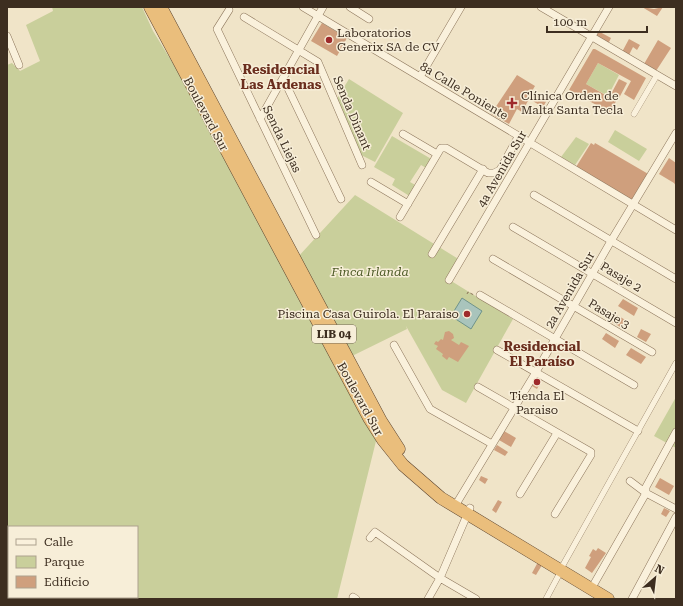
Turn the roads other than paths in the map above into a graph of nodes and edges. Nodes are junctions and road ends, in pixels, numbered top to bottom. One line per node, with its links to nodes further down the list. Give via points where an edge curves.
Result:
1 (150, 7): 66 (highway, Boulevard Sur / LIB 04, via 377,431 413,475 441,498)
2 (161, 7): 64 (highway, Boulevard Sur / LIB 04, via 380,421 414,466)
3 (303, 7): 10 (street, 8a Calle Poniente)
4 (323, 7): 10 (street)
5 (350, 7): 12 (street)
6 (461, 7): 18 (street)
7 (541, 7): 14 (street)
8 (609, 7): 14 (street, 4a Avenida Sur)
9 (229, 10): 22 (street, Senda Liejas, via 217,29)
10 (318, 16): 15 (street); 18 (street, 8a Calle Poniente)
11 (244, 17): 15 (street, Senda Dinant)
12 (369, 19)
13 (7, 36): 16 (street)
14 (592, 37): 17 (street); 26 (street, 4a Avenida Sur)
15 (298, 51): 19 (street); 28 (street, Senda Dinant, via 318,62)
16 (18, 65)
17 (657, 75): 20 (street); 21 (street)
18 (420, 77): 25 (street, 8a Calle Poniente)
19 (283, 78): 22 (street); 32 (street)
20 (676, 86)
21 (634, 114)
22 (260, 119): 38 (street, Senda Liejas)
23 (676, 133): 34 (street, 2a Avenida Sur)
24 (403, 134): 27 (street)
25 (518, 137): 26 (street, 8a Calle Poniente); 29 (street, via 500,170 491,174)
26 (529, 143): 34 (street, 8a Calle Poniente); 44 (street, 4a Avenida Sur)
27 (437, 154): 29 (street, via 441,148 446,148); 33 (street)
28 (362, 165)
29 (483, 170): 40 (street)
30 (372, 182): 33 (street)
31 (534, 194): 39 (street)
32 (341, 199)
33 (408, 204): 35 (street)
34 (633, 205): 37 (street, 8a Calle Poniente); 39 (street, 2a Avenida Sur)
35 (400, 217)
36 (513, 227): 42 (street, Pasaje 2)
37 (676, 230)
38 (316, 235)
39 (611, 241): 42 (street, 2a Avenida Sur); 43 (street)
40 (432, 254)
41 (493, 259): 46 (street, Pasaje 3)
42 (592, 273): 46 (street, 2a Avenida Sur); 47 (street, Pasaje 2)
43 (676, 279)
44 (449, 280)
45 (480, 295): 48 (street)
46 (574, 306): 48 (street, 2a Avenida Sur); 51 (street, Pasaje 3)
47 (676, 323)
48 (554, 339): 53 (street, 2a Avenida Sur); 54 (street)
49 (394, 345): 60 (street, via 430,409)
50 (498, 350): 53 (street)
51 (652, 352)
52 (676, 363): 57 (street)
53 (536, 372): 56 (street, 2a Avenida Sur); 57 (street)
54 (634, 385)
55 (478, 387): 56 (street)
56 (514, 407): 59 (street); 60 (street, 2a Avenida Sur)
57 (638, 431): 70 (street)
58 (676, 432): 62 (street, via 646,488)
59 (557, 433): 63 (street); 67 (street, via 591,453)
60 (492, 444): 64 (street, 2a Avenida Sur)
61 (630, 482): 62 (street)
62 (646, 493): 65 (street); 72 (street)
63 (520, 494)
64 (458, 500): 66 (highway, Boulevard Sur / LIB 04)
65 (676, 509)
66 (468, 511): 70 (highway, Boulevard Sur / LIB 04); 71 (street)
67 (555, 514)
68 (676, 517): 78 (street)
69 (370, 538): 71 (street, via 375,532)
70 (562, 568): 72 (highway, Boulevard Sur / LIB 04); 75 (street)
71 (440, 578): 73 (street); 74 (street)
72 (593, 591): 76 (highway, Boulevard Sur / LIB 04); 77 (highway, Boulevard Sur / LIB 04)
73 (428, 599)
74 (476, 599)
75 (546, 599)
76 (608, 599)
77 (619, 599)
78 (632, 599)

